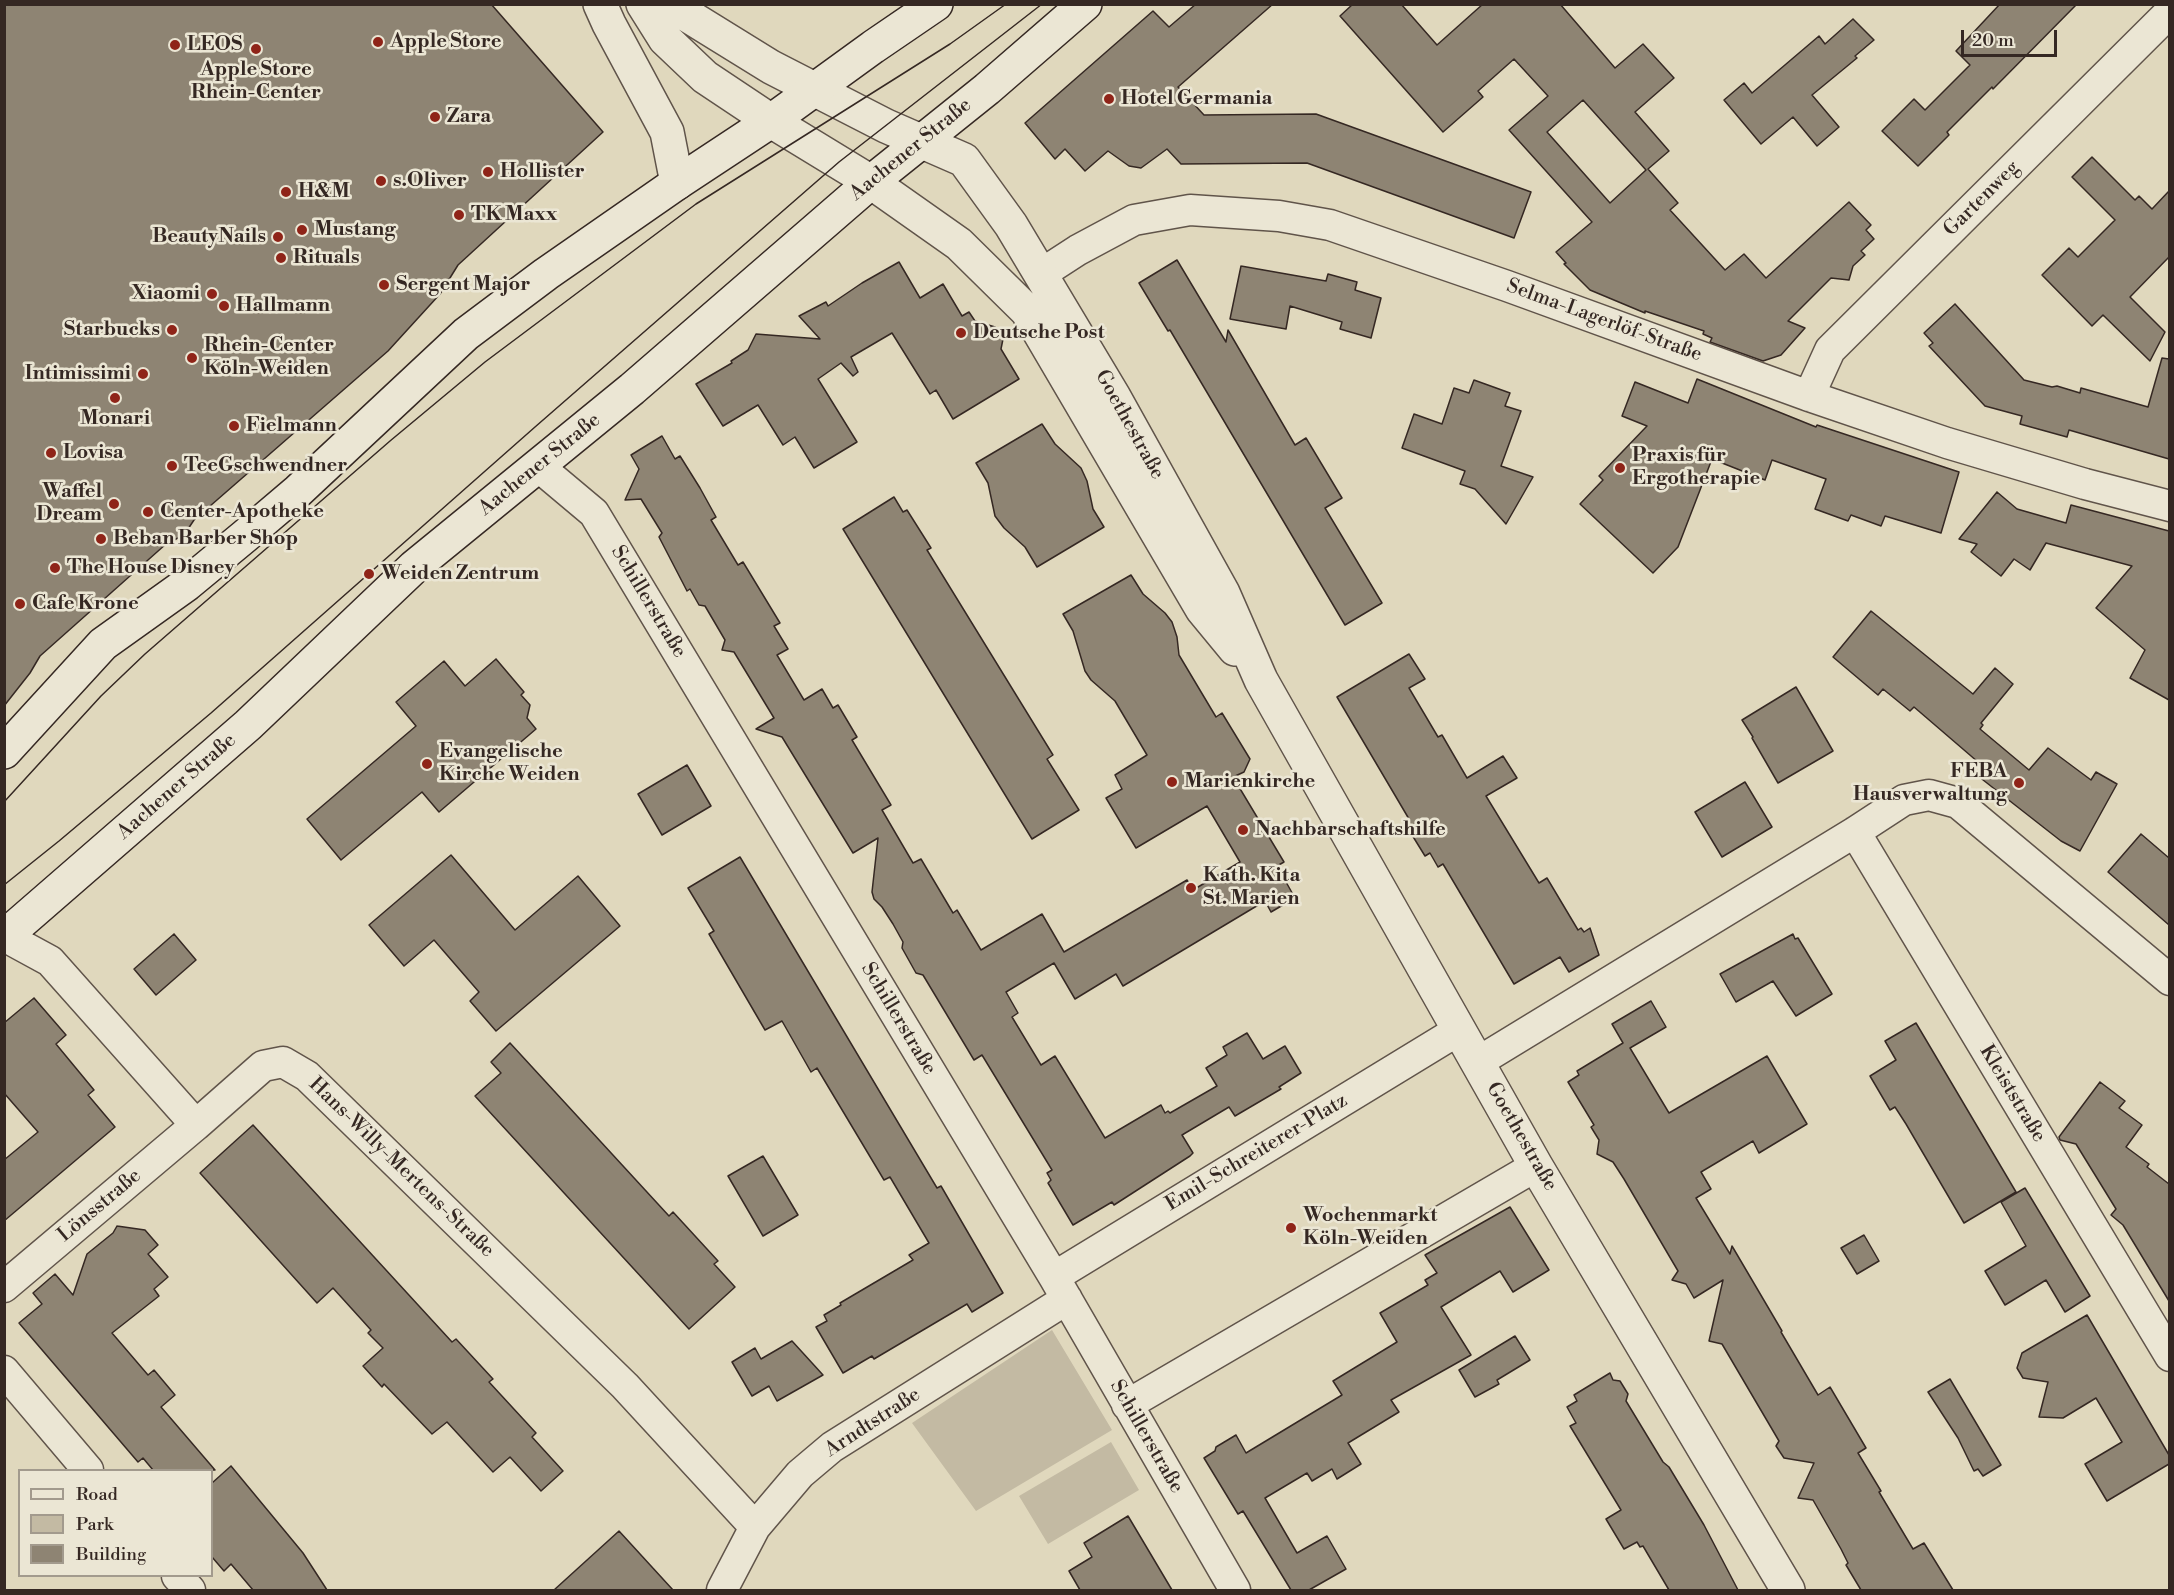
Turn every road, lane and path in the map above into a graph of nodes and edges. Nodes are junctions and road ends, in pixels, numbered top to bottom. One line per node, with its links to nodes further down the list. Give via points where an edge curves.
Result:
1 (600, 4): 11 (street, via 667,132)
2 (643, 4): 8 (street, Goethestraße, via 665,39 683,58)
3 (669, 4): 7 (street, Goethestraße, via 771,68)
4 (936, 4): 7 (street)
5 (1085, 4): 9 (street, Aachener Straße)
6 (2169, 12): 13 (street, Gartenweg, via 1830,350)
7 (815, 89): 8 (street); 9 (street, Goethestraße)
8 (771, 121): 10 (street, Goethestraße); 11 (street)
9 (920, 142): 10 (street, Aachener Straße); 12 (street, Goethestraße, via 964,160)
10 (871, 182): 14 (street, Aachener Straße); 16 (street, Goethestraße, via 959,244 1027,311 1202,609)
11 (677, 183): 17 (street, via 459,340 245,536 187,584 103,644)
12 (1041, 274): 13 (street, Selma-Lagerlöf-Straße, via 1134,220 1190,210 1279,216 1330,225); 16 (street, Goethestraße, via 1223,593)
13 (1809, 396): 15 (street, Selma-Lagerlöf-Straße, via 1959,446)
14 (538, 466): 19 (street, Aachener Straße, via 414,567 234,738); 26 (street, Schillerstraße, via 594,513)
15 (2169, 506)
16 (1261, 681): 21 (street, Goethestraße)
17 (4, 752)
18 (1855, 832): 20 (street, via 1904,800 1929,795 1958,803); 22 (street); 27 (street, Kleiststraße)
19 (5, 936): 23 (street, via 50,961)
20 (2169, 980)
21 (1459, 1030): 22 (street, Goethestraße); 26 (street, Emil-Schreiterer-Platz)
22 (1478, 1062): 24 (street, Goethestraße)
23 (196, 1125): 25 (street, Lönsstraße); 31 (street, Hans-Willy-Mertens-Straße, via 263,1066 283,1062 307,1076 626,1386)
24 (1536, 1166): 29 (street); 36 (street, Goethestraße)
25 (4, 1287)
26 (1061, 1288): 29 (street, Schillerstraße); 31 (street, Arndtstraße, via 832,1447 800,1474)
27 (2169, 1356)
28 (4, 1371): 30 (street)
29 (1127, 1405): 35 (street, Schillerstraße)
30 (87, 1469)
31 (755, 1527): 34 (street, Arndtstraße)
32 (179, 1577): 33 (street)
33 (190, 1590)
34 (722, 1590)
35 (1235, 1590)
36 (1788, 1590)

